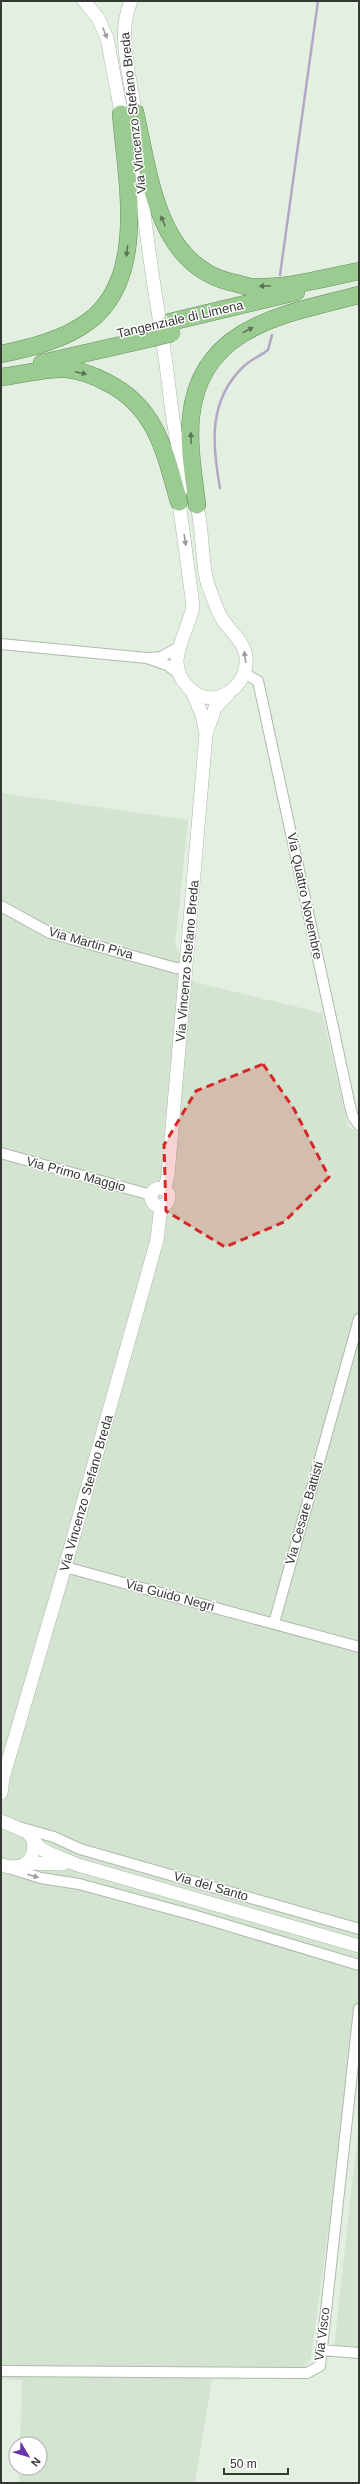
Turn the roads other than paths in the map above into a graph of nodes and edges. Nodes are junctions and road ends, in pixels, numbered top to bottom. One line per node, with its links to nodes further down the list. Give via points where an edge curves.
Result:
1 (84, 1): 3 (street, Via Vincenzo Stefano Breda, one-way to 3, via 98,18 107,38)
2 (131, 1): 3 (street, Via Vincenzo Stefano Breda, via 125,15 124,36)
3 (128, 113): 4 (highway, one-way to 3, via 310,281 250,287 217,278 197,266 175,246 163,222); 10 (highway, one-way to 10, via 130,230 125,267 110,299 89,321 58,338); 14 (street, Via Vincenzo Stefano Breda)
4 (359, 271)
5 (359, 278): 8 (highway, Tangenziale di Limena)
6 (359, 290): 8 (highway, Tangenziale di Limena)
7 (359, 295): 16 (highway, one-way to 7, via 191,417 199,384 213,358 227,344 259,324)
8 (171, 327): 9 (highway, Tangenziale di Limena)
9 (152, 332): 11 (highway, Tangenziale di Limena); 12 (highway, Tangenziale di Limena)
10 (1, 354)
11 (1, 361)
12 (1, 372)
13 (1, 377): 15 (highway, one-way to 15, via 64,369 95,376 121,389 146,412 156,430)
14 (181, 459): 15 (street, Via Vincenzo Stefano Breda); 16 (street, Via Vincenzo Stefano Breda)
15 (179, 502): 18 (street, Via Vincenzo Stefano Breda, one-way to 18, via 193,606 190,624)
16 (197, 505): 21 (street, Via Vincenzo Stefano Breda, one-way to 16, via 246,658 243,647 221,617 207,581)
17 (1, 644): 19 (street)
18 (181, 646): 19 (street, via 161,657); 20 (street, Via Vincenzo Stefano Breda, via 176,666)
19 (147, 658): 20 (street, via 158,660)
20 (179, 674): 22 (street, Via Vincenzo Stefano Breda)
21 (245, 674): 23 (street, Via Vincenzo Stefano Breda); 27 (street, Via Quattro Novembre, via 258,681 350,1106)
22 (192, 691): 23 (street, via 202,697 218,697); 24 (street, Via Vincenzo Stefano Breda, via 202,715)
23 (229, 693): 24 (street, Via Vincenzo Stefano Breda, via 215,708)
24 (206, 734): 26 (street, Via Vincenzo Stefano Breda)
25 (1, 906): 26 (street, Via Martin Piva, via 50,932)
26 (186, 969): 29 (street, Via Vincenzo Stefano Breda)
27 (359, 1125)
28 (1, 1153): 30 (street, Via Primo Maggio)
29 (165, 1188): 30 (street, via 156,1188); 31 (street, Via Vincenzo Stefano Breda, via 170,1198 166,1205)
30 (151, 1195): 31 (street, via 153,1203)
31 (161, 1206): 33 (street, Via Vincenzo Stefano Breda, via 157,1240)
32 (359, 1319): 34 (street, Via Cesare Battisti)
33 (65, 1567): 34 (street, Via Guido Negri); 36 (street, Via Vincenzo Stefano Breda)
34 (274, 1622): 35 (street)
35 (359, 1647)
36 (2, 1780): 37 (street, Via Vincenzo Stefano Breda)
37 (1, 1793)
38 (7, 1821): 39 (street, via 30,1835); 43 (street, Via del Santo, via 80,1848)
39 (33, 1840): 40 (street, via 31,1857); 41 (street, via 49,1853)
40 (27, 1862): 41 (street); 42 (street)
41 (78, 1865): 45 (street)
42 (7, 1867): 47 (street, one-way to 47, via 41,1878 54,1879 193,1915)
43 (341, 1924): 44 (street, Via del Santo); 45 (street)
44 (359, 1929)
45 (337, 1940): 46 (street)
46 (359, 1946)
47 (359, 1966)
48 (359, 2009): 49 (street, Via Visco)
49 (321, 2350): 50 (street); 51 (street, Via Visco, via 320,2366 307,2373)
50 (359, 2353)
51 (1, 2371)

